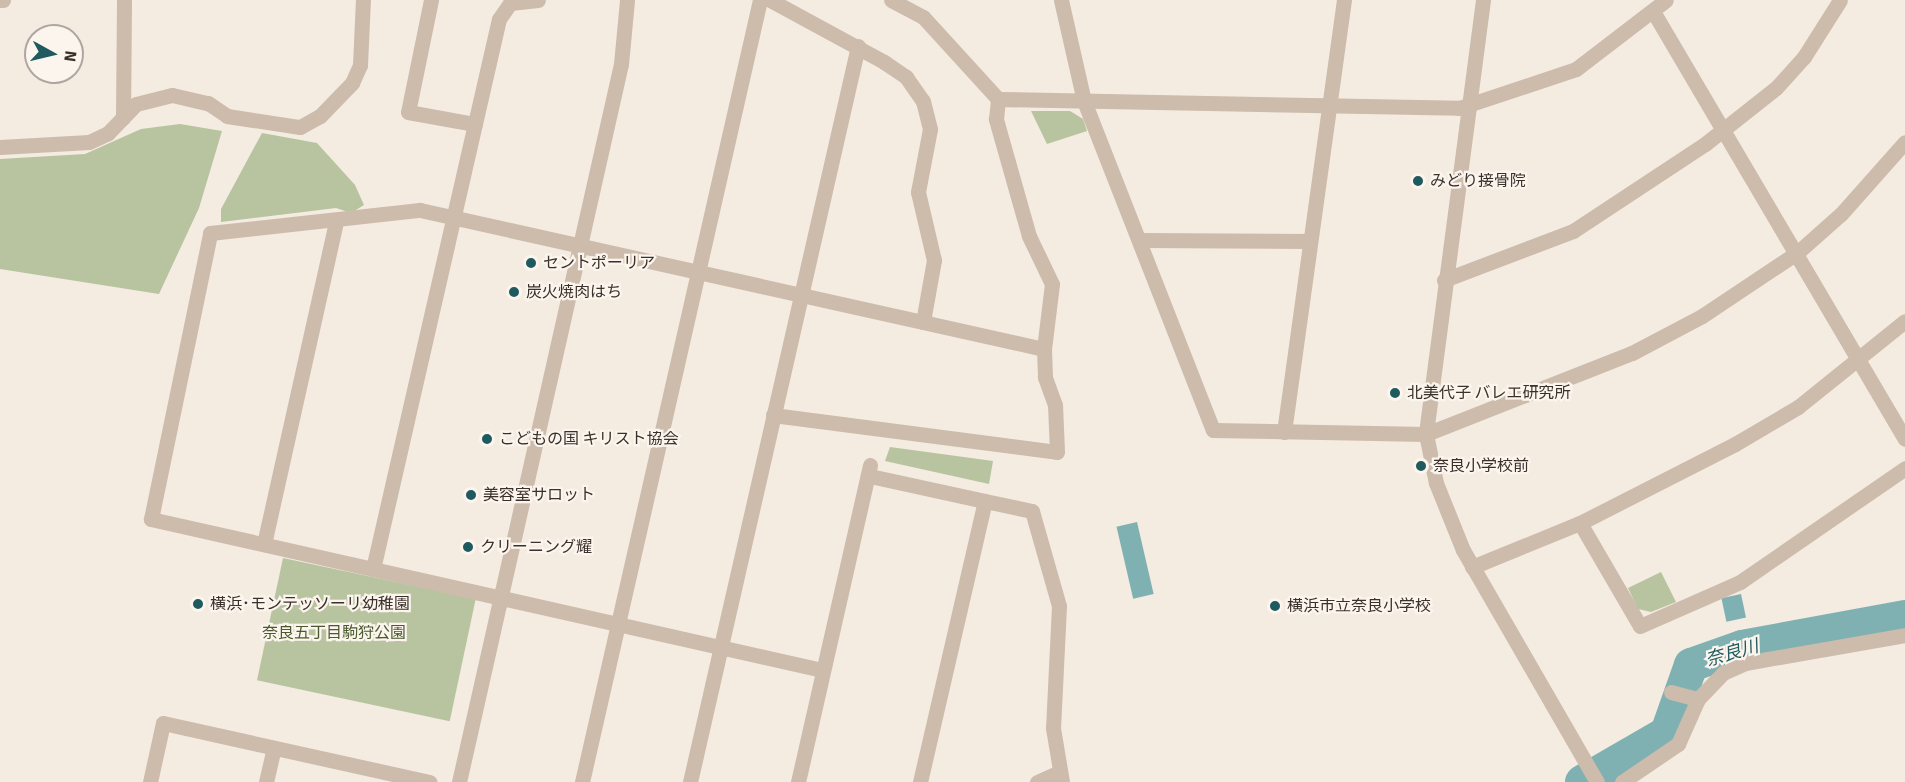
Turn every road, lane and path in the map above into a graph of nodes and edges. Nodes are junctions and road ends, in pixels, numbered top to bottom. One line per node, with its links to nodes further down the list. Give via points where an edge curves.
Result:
1 (124, 0): 20 (street)
2 (363, 0): 20 (street, via 360,65 352,83 320,116 300,127 227,116 208,103 172,95 136,104)
3 (431, 0): 21 (street, via 408,112)
4 (538, 0): 21 (street, via 510,3 498,19)
5 (627, 0): 29 (street, via 621,64)
6 (760, 0): 31 (street)
7 (770, 0): 15 (street)
8 (891, 0): 16 (street, via 923,18)
9 (1061, 0): 17 (street)
10 (1344, 0): 18 (street)
11 (1483, 0): 19 (street)
12 (1666, 0): 14 (street)
13 (1840, 0): 22 (street, via 1804,57)
14 (1654, 13): 19 (street, via 1576,69); 22 (street)
15 (858, 46): 33 (street); 35 (street, via 906,77 923,101 930,129 918,192 934,260)
16 (998, 99): 17 (street); 36 (street, via 996,119 1029,236 1052,284)
17 (1084, 101): 18 (street); 27 (street)
18 (1330, 106): 19 (street); 28 (street)
19 (1468, 106): 32 (street)
20 (123, 118): 24 (street, via 89,142)
21 (475, 124): 25 (street)
22 (1723, 129): 30 (street); 32 (street, via 1613,209 1573,231)
23 (1905, 142): 30 (street, via 1848,207)
24 (0, 147)
25 (454, 217): 26 (street, via 420,210); 29 (street); 47 (street)
26 (336, 221): 45 (street); 45 (street, via 210,233 151,519)
27 (1139, 240): 28 (street); 39 (street, via 1214,430)
28 (1311, 241): 39 (street)
29 (581, 246): 31 (street); 48 (street)
30 (1798, 252): 37 (street); 40 (street, via 1671,335)
31 (698, 271): 33 (street); 49 (street)
32 (1444, 280): 40 (street)
33 (803, 294): 35 (street); 38 (street)
34 (1905, 321): 37 (street)
35 (923, 322): 36 (street)
36 (1044, 349): 38 (street, via 1045,377 1055,405 1057,452 875,437)
37 (1859, 361): 41 (street); 44 (street, via 1735,444)
38 (773, 415): 51 (street)
39 (1284, 432): 40 (street)
40 (1426, 434): 46 (street, via 1436,483)
41 (1905, 439)
42 (1905, 468): 44 (street, via 1740,582 1640,626)
43 (985, 501): 52 (street, via 870,470); 57 (street, via 1032,511 1059,606 1053,728); 65 (street)
44 (1580, 523): 46 (street)
45 (264, 544): 47 (street)
46 (1472, 567): 67 (street)
47 (373, 569): 48 (street)
48 (501, 598): 49 (street); 61 (street)
49 (618, 624): 51 (street); 62 (street)
50 (1905, 636): 54 (street, via 1744,663 1723,673)
51 (720, 647): 52 (street); 63 (street)
52 (822, 670): 64 (street)
53 (1671, 692): 54 (street)
54 (1693, 698): 68 (street, via 1678,744)
55 (274, 748): 56 (street); 58 (street, via 164,723); 59 (street)
56 (383, 777): 60 (street)
57 (1060, 777): 66 (street)
58 (150, 782)
59 (266, 782)
60 (430, 782)
61 (459, 782)
62 (582, 782)
63 (690, 782)
64 (798, 782)
65 (920, 782)
66 (1037, 782)
67 (1597, 782)
68 (1622, 782)

